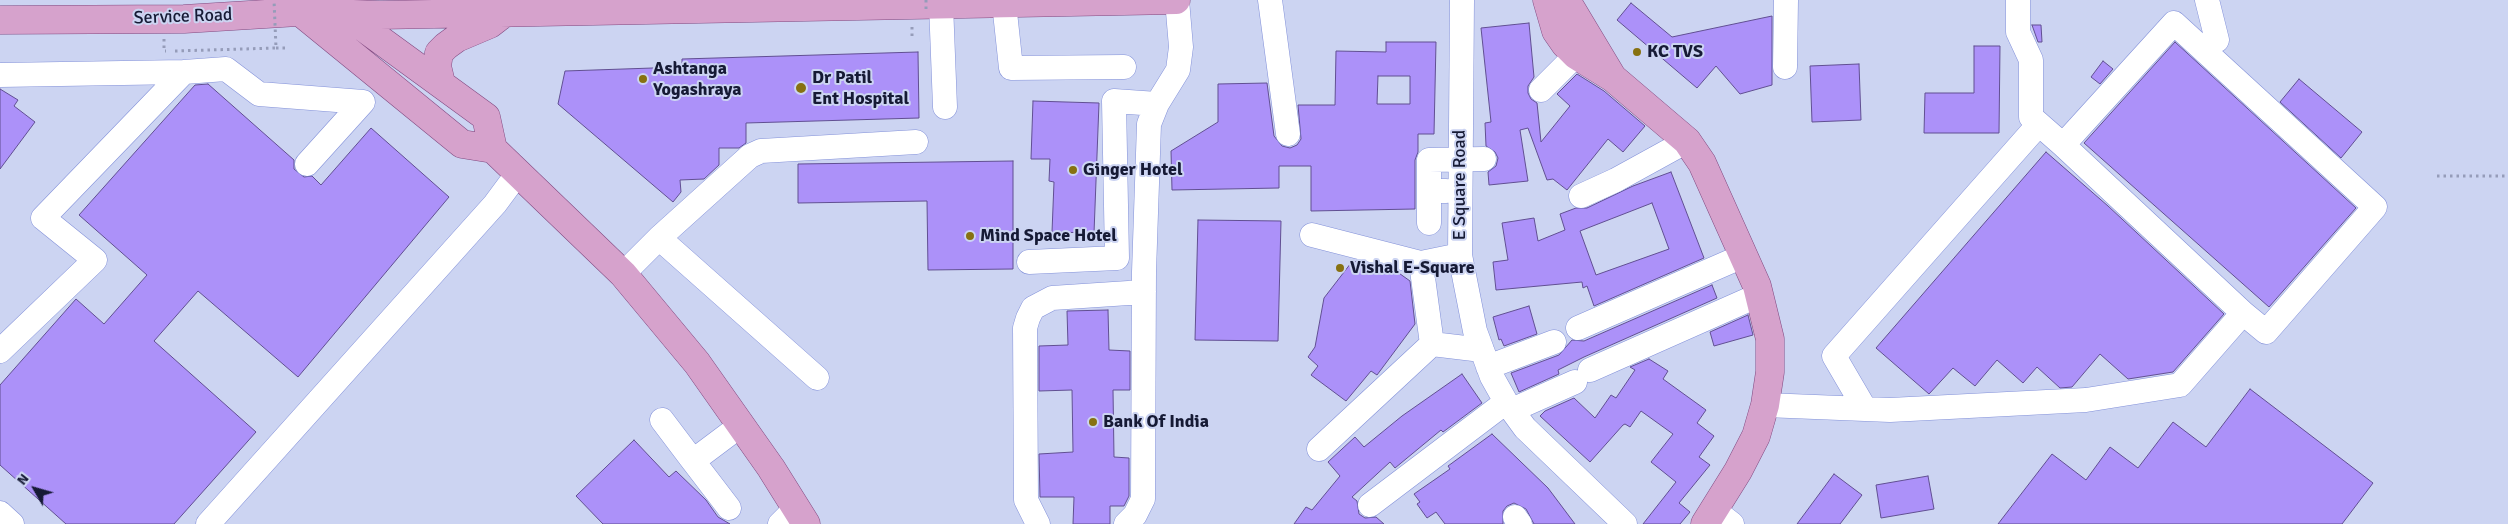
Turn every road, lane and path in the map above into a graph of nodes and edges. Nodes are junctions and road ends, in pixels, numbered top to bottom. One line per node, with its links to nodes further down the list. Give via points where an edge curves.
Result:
1 (205, 0): 15 (main road)
2 (1177, 0): 10 (main road, Service Road); 30 (street, via 1178,70)
3 (1270, 0): 33 (street)
4 (1462, 0): 39 (street, E Square Road)
5 (1546, 0): 20 (main road, via 1556,31)
6 (1566, 0): 25 (main road)
7 (1786, 0): 22 (street)
8 (2018, 0): 32 (street, via 2018,32 2031,60 2031,117)
9 (2207, 0): 17 (street)
10 (1004, 3): 12 (main road, Service Road); 23 (street, via 1006,68)
11 (287, 4): 13 (main road, Service Road); 15 (main road, Service Road); 18 (path, bridge); 26 (main road)
12 (931, 5): 14 (main road, Service Road); 31 (street)
13 (347, 6): 14 (main road, Service Road); 27 (main road)
14 (504, 12): 27 (main road, via 490,24 457,38 439,53 436,66)
15 (184, 18): 16 (main road, Service Road)
16 (0, 20)
17 (2218, 40)
18 (276, 48): 19 (path); 21 (path, bridge)
19 (288, 48)
20 (1576, 55): 25 (main road); 28 (street)
21 (180, 62): 24 (street); 29 (street, via 226,69 259,94); 61 (street, via 43,218 95,260)
22 (1785, 67)
23 (1124, 68)
24 (0, 75)
25 (1613, 78): 34 (main road)
26 (383, 80): 29 (street); 37 (main road, via 462,144)
27 (441, 84): 37 (main road, via 486,117)
28 (1541, 90)
29 (363, 102): 40 (street)
30 (1157, 104): 52 (street, via 1114,101 1117,258); 55 (street, via 1149,124)
31 (945, 107)
32 (2040, 124): 36 (street); 66 (street, via 1834,356)
33 (1288, 134)
34 (1687, 140): 46 (street); 51 (main road, via 1702,163)
35 (916, 142): 49 (street, via 761,151 741,162)
36 (2063, 145): 57 (street); 57 (street, via 2174,23 2375,206 2266,332)
37 (493, 149): 41 (main road)
38 (1484, 159): 39 (street)
39 (1460, 160): 44 (street, E Square Road); 45 (street, via 1429,160)
40 (307, 164)
41 (518, 173): 54 (main road); 78 (street, via 488,211)
42 (2437, 176): 43 (path)
43 (2508, 176)
44 (1460, 190): 45 (street); 50 (street, E Square Road)
45 (1429, 191): 47 (street)
46 (1581, 196)
47 (1429, 223)
48 (1312, 235): 53 (street)
49 (659, 238): 54 (street); 63 (street)
50 (1460, 255): 53 (street); 62 (street, E Square Road, via 1466,291)
51 (1743, 256): 56 (main road); 58 (street)
52 (1029, 262)
53 (1421, 262): 60 (street)
54 (623, 274): 68 (main road, via 697,363)
55 (1144, 292): 79 (street, via 1052,298 1033,308 1028,318 1025,328 1026,500); 80 (street, via 1143,499)
56 (1759, 295): 64 (main road, via 1770,339); 65 (street, via 1583,376)
57 (2243, 313): 66 (street, via 2180,385 2086,400)
58 (1578, 328)
59 (1554, 342): 62 (street)
60 (1432, 344): 62 (street); 69 (street)
61 (0, 350)
62 (1485, 359): 65 (street, E Square Road)
63 (818, 378)
64 (1766, 405): 66 (street); 76 (main road, via 1756,436)
65 (1509, 406): 71 (street); 75 (street, E Square Road, via 1525,428)
66 (1865, 409)
67 (662, 420): 70 (street)
68 (741, 425): 70 (street); 74 (main road)
69 (1319, 449)
70 (693, 461): 72 (street)
71 (1370, 505)
72 (728, 508)
73 (0, 513): 77 (street)
74 (794, 519)
75 (1612, 520)
76 (1717, 520)
77 (12, 524)
78 (208, 524)
79 (1038, 524)
80 (1126, 524)

